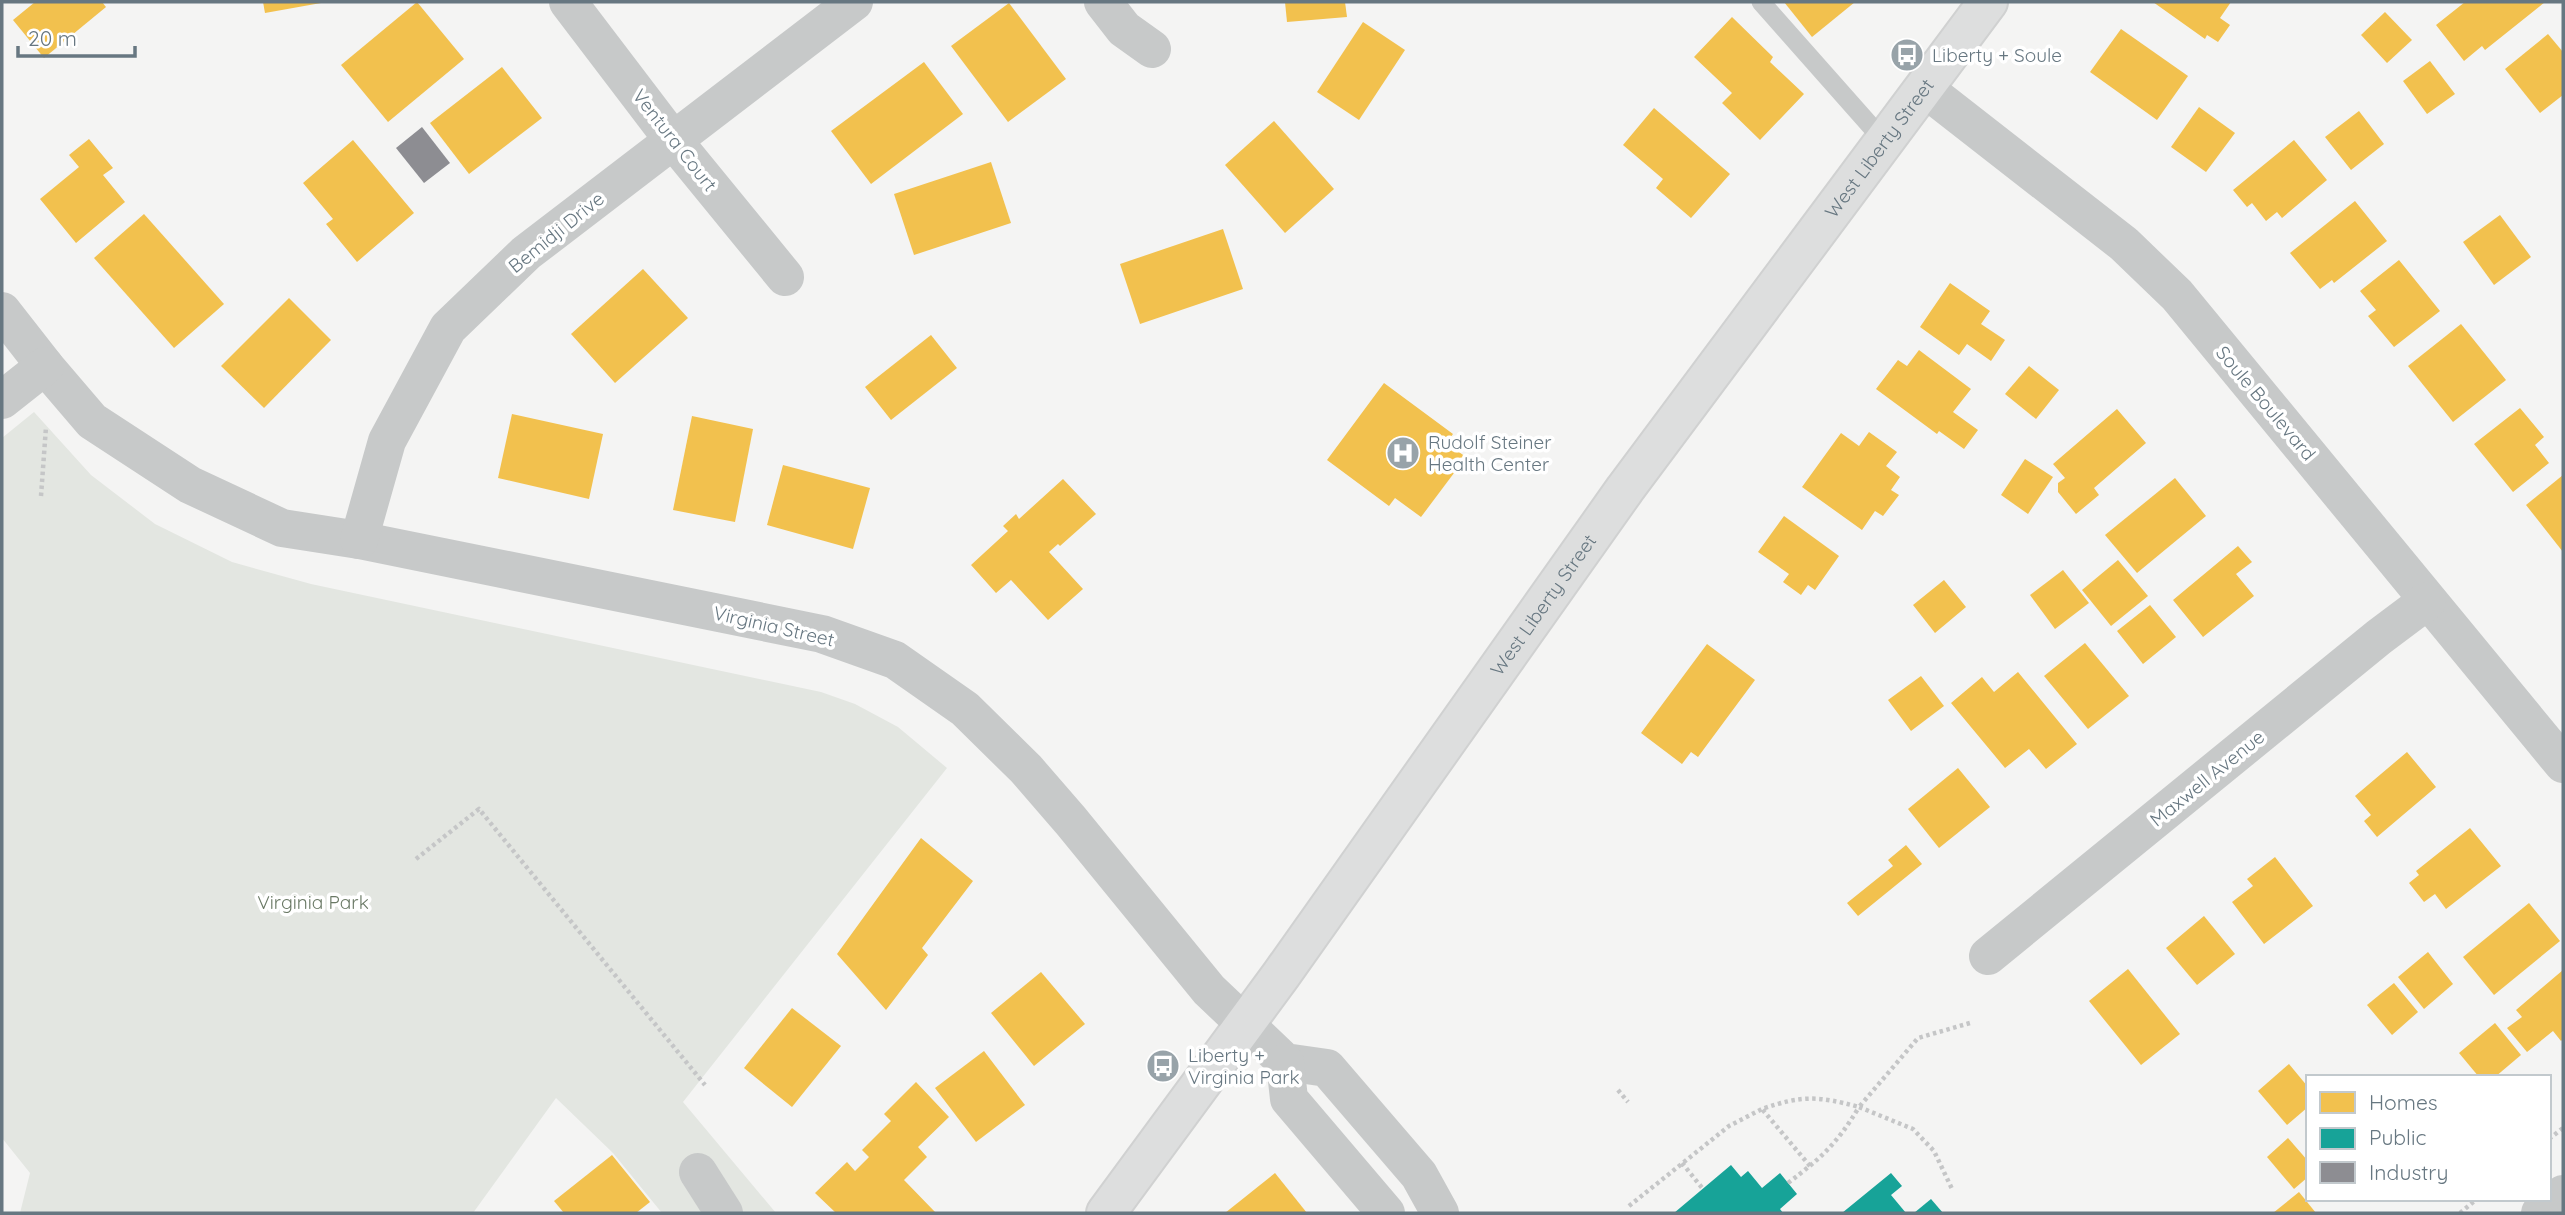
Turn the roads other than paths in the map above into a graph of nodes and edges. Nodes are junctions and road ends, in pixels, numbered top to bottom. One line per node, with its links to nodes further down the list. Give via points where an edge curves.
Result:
1 (568, 2): 8 (street, Ventura Court)
2 (854, 2): 8 (street, Bemidji Drive)
3 (1103, 2): 6 (street, via 1124,29)
4 (1761, 2): 9 (lane)
5 (1988, 2): 7 (main road, West Liberty Street)
6 (1152, 49)
7 (1924, 88): 9 (main road, West Liberty Street); 15 (street, Soule Boulevard, via 2124,244 2176,295)
8 (673, 140): 10 (street, Ventura Court); 14 (street, Bemidji Drive, via 526,253 449,328 387,441)
9 (1884, 141): 18 (main road, West Liberty Street, via 1625,489)
10 (785, 277)
11 (2, 311): 12 (street, Virginia Street)
12 (45, 366): 13 (street); 14 (street, Virginia Street, via 92,421 190,485 282,528)
13 (2, 400)
14 (359, 540): 18 (street, Virginia Street, via 821,634 895,660 965,709 1026,769 1209,990)
15 (2427, 601): 16 (street, Soule Boulevard); 17 (street, Maxwell Avenue)
16 (2563, 764)
17 (1988, 956)
18 (1245, 1025): 19 (street, Virginia Street); 23 (main road, West Liberty Street)
19 (1285, 1062): 24 (street, via 1289,1099); 25 (street, via 1326,1068 1419,1175)
20 (698, 1172): 22 (street)
21 (2563, 1194): 26 (street)
22 (724, 1213)
23 (1106, 1213)
24 (1385, 1213)
25 (1440, 1213)
26 (2540, 1213)

